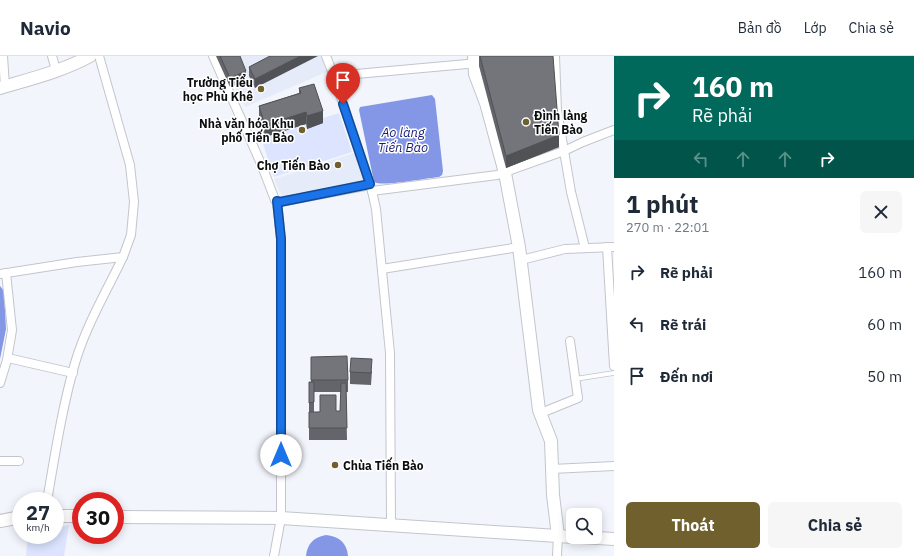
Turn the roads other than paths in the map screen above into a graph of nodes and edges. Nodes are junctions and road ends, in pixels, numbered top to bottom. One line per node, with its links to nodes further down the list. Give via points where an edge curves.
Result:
1 (3, 56): 12 (street)
2 (52, 56): 10 (street)
3 (90, 56): 10 (street)
4 (99, 56): 21 (street, via 130,165 134,202 131,235)
5 (213, 56): 17 (street)
6 (326, 56): 11 (street)
7 (551, 56): 14 (street)
8 (475, 60): 9 (street); 11 (street); 15 (street, via 475,74 486,103)
9 (490, 62)
10 (56, 70): 12 (street)
11 (334, 76): 16 (street)
12 (3, 87)
13 (614, 130): 14 (street)
14 (564, 151): 15 (street); 20 (street)
15 (505, 173): 16 (street); 18 (street)
16 (370, 188): 17 (street); 23 (street, via 376,209)
17 (277, 201): 39 (street, via 281,239)
18 (519, 247): 22 (street); 23 (street)
19 (610, 247): 20 (street); 27 (street)
20 (585, 248): 22 (street)
21 (123, 257): 24 (street); 28 (street, via 87,332)
22 (521, 260): 32 (street)
23 (382, 269): 42 (street, via 390,353)
24 (3, 274): 26 (street, via 12,330)
25 (570, 342): 30 (street)
26 (8, 358): 28 (street); 31 (street)
27 (614, 366)
28 (73, 373): 37 (street, via 60,426)
29 (614, 373): 30 (lane)
30 (575, 379): 32 (street, via 578,398)
31 (0, 383)
32 (541, 413): 36 (street, via 551,441)
33 (0, 461): 34 (street)
34 (19, 461)
35 (614, 466): 36 (street)
36 (552, 469): 43 (street)
37 (49, 492)
38 (124, 517): 39 (street)
39 (281, 518): 42 (street); 47 (street)
40 (12, 519): 41 (street)
41 (0, 521)
42 (391, 524): 43 (street)
43 (558, 536): 44 (street); 48 (street)
44 (566, 537)
45 (602, 538): 46 (street)
46 (614, 539)
47 (274, 556)
48 (558, 556)

